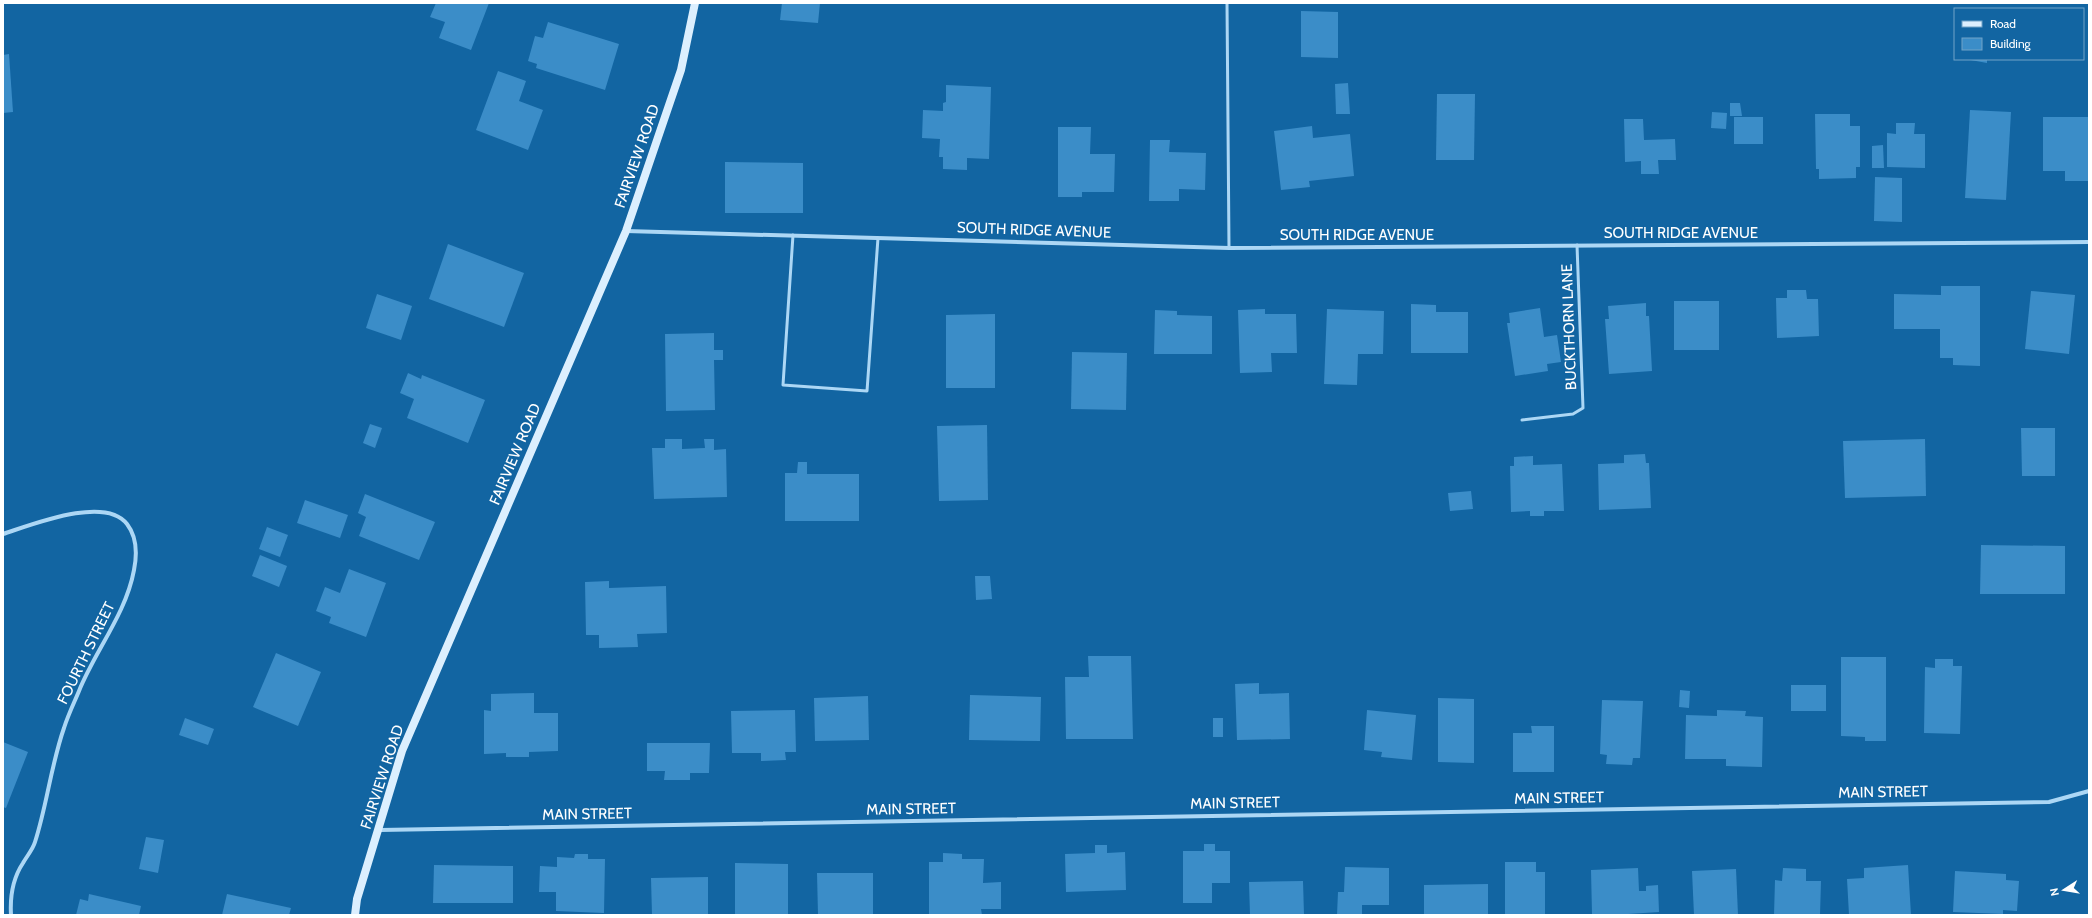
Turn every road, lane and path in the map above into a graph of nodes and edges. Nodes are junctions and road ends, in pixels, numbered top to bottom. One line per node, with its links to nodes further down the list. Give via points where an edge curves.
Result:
1 (695, 3): 3 (main road, FAIRVIEW ROAD, via 681,70)
2 (1227, 3): 8 (lane)
3 (626, 231): 4 (street, SOUTH RIDGE AVENUE); 12 (main road, FAIRVIEW ROAD, via 402,751)
4 (793, 235): 5 (street, SOUTH RIDGE AVENUE); 5 (lane, via 783,385 867,391)
5 (878, 238): 8 (street, SOUTH RIDGE AVENUE)
6 (2089, 242): 7 (street, SOUTH RIDGE AVENUE)
7 (1577, 245): 8 (street, SOUTH RIDGE AVENUE); 9 (lane, BUCKTHORN LANE, via 1583,408 1573,414)
8 (1229, 248)
9 (1522, 420)
10 (3, 534): 13 (street, FOURTH STREET, via 74,514 105,512 126,523 133,534 136,550 134,571 125,599 80,686 64,728 34,845 21,864 14,883 10,903)
11 (2089, 791): 12 (street, MAIN STREET, via 2049,802)
12 (380, 830): 14 (main road, FAIRVIEW ROAD, via 357,900)
13 (11, 915)
14 (355, 915)

